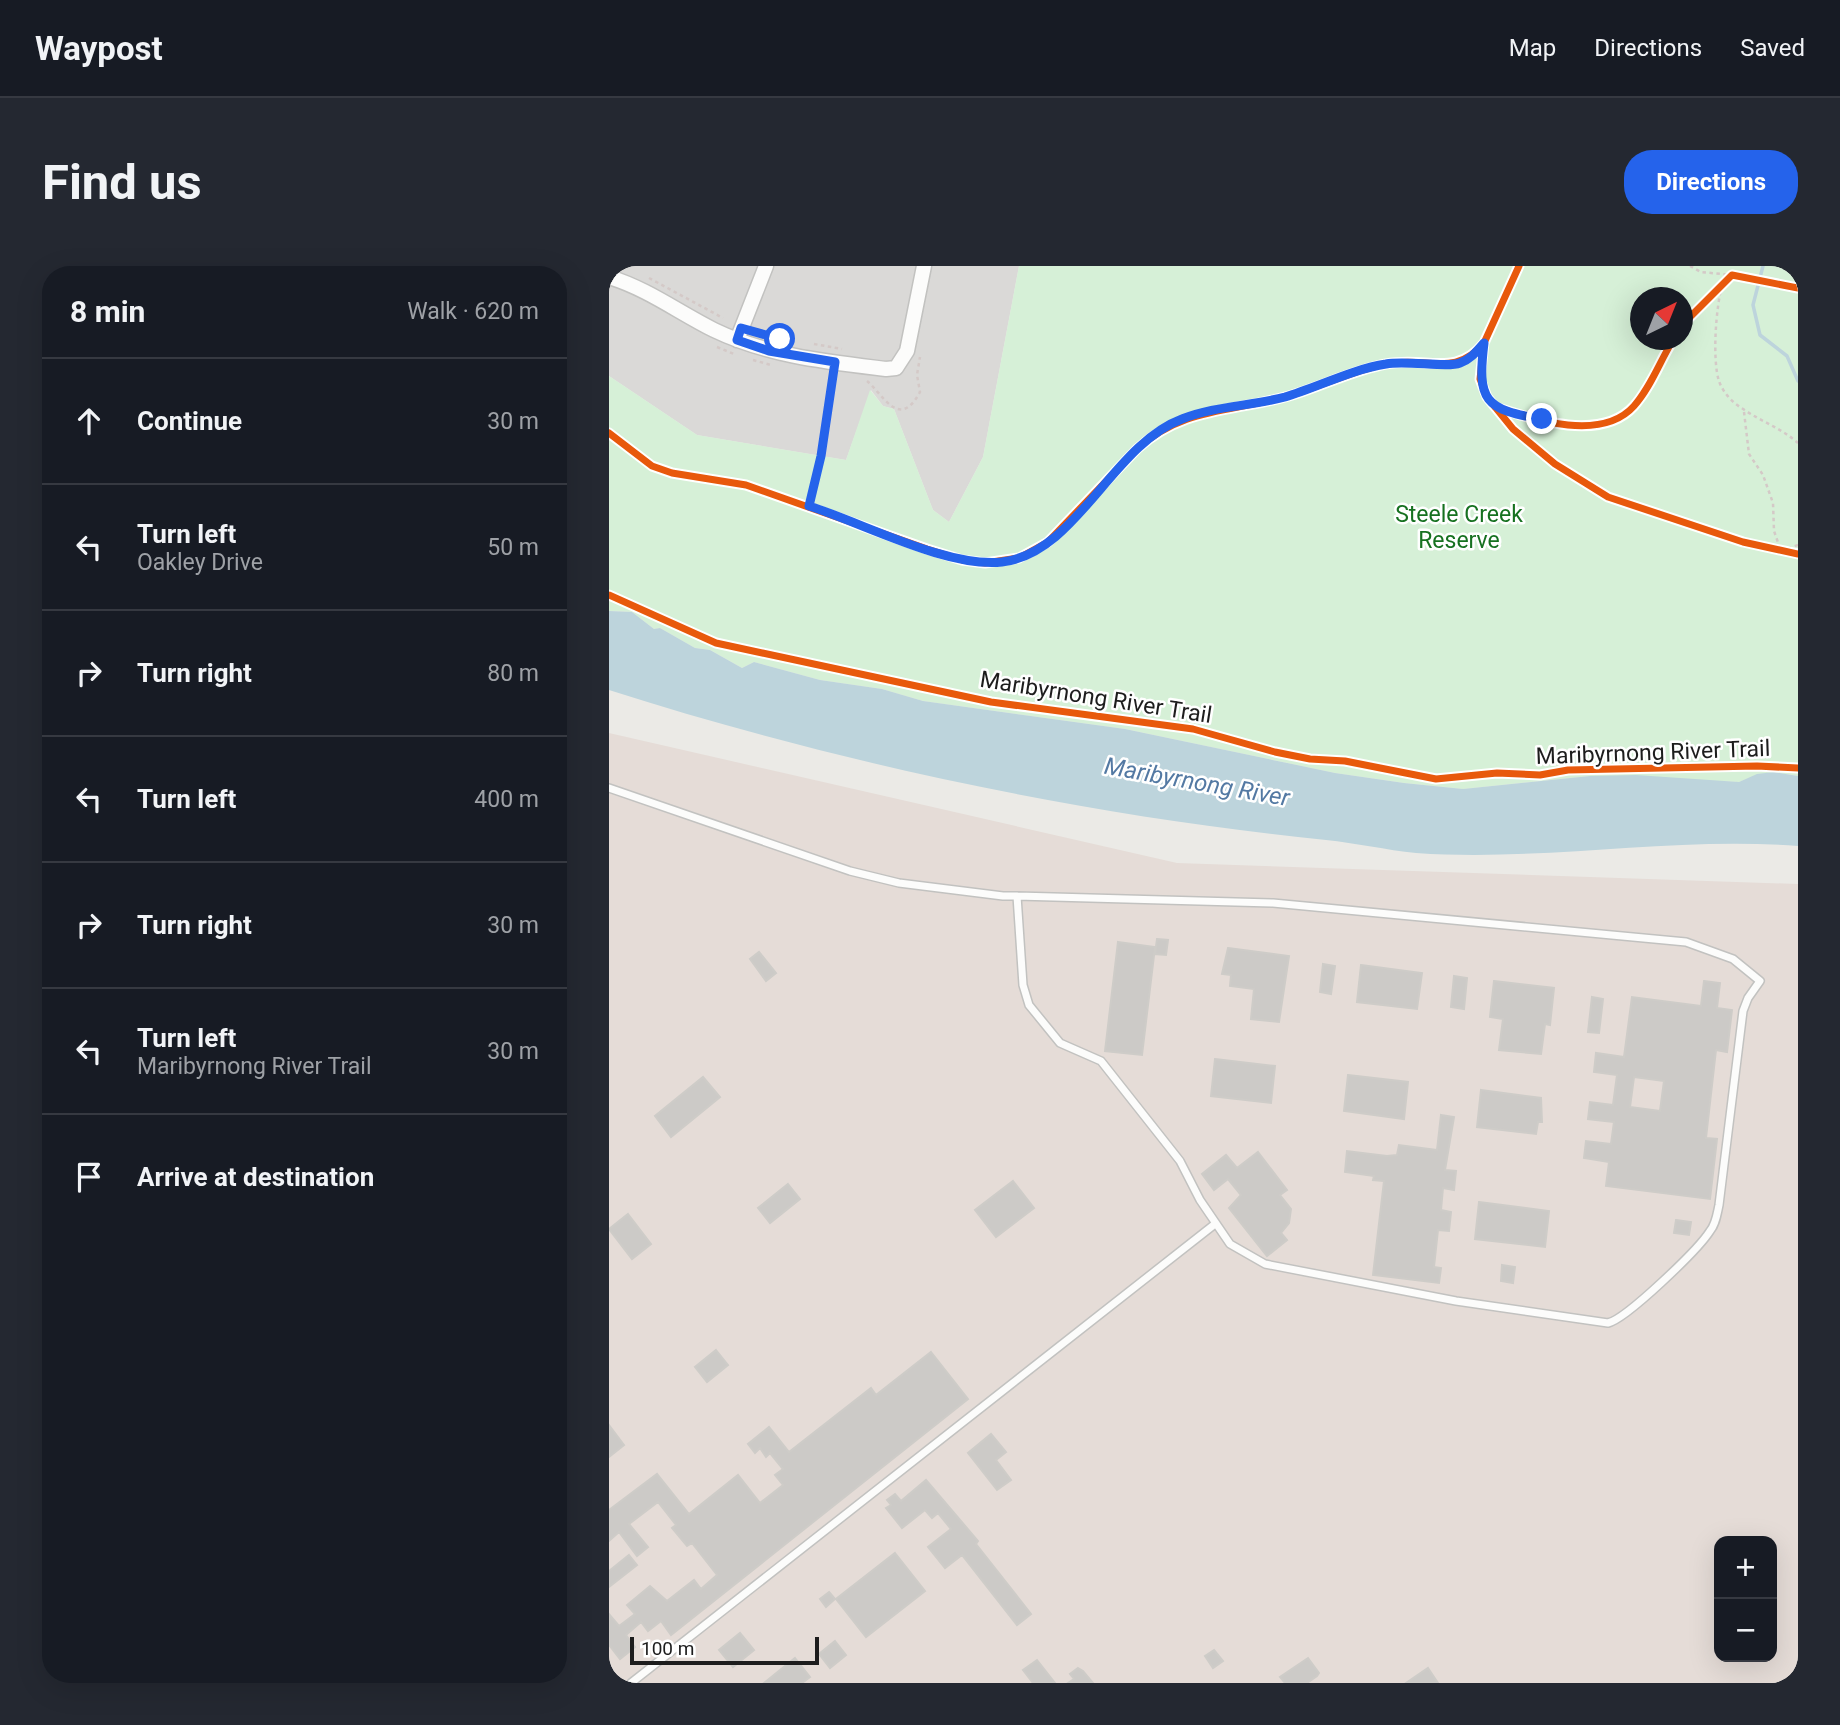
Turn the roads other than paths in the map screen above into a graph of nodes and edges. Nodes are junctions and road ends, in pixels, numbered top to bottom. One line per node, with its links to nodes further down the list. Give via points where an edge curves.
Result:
1 (766, 266): 4 (street)
2 (924, 266): 4 (street, via 903,361 897,368 769,351)
3 (609, 277): 4 (street, via 651,293)
4 (737, 340)
5 (609, 788): 6 (lane, via 850,871 899,883)
6 (1017, 896): 7 (lane, via 1023,985 1029,1005 1060,1043 1101,1060 1180,1161); 7 (lane, via 1273,903 1686,942 1733,959 1761,981 1748,998 1739,1033 1716,1220 1692,1251 1614,1321 1525,1313 1265,1264 1230,1244)
7 (1215, 1224): 8 (lane)
8 (631, 1683)

